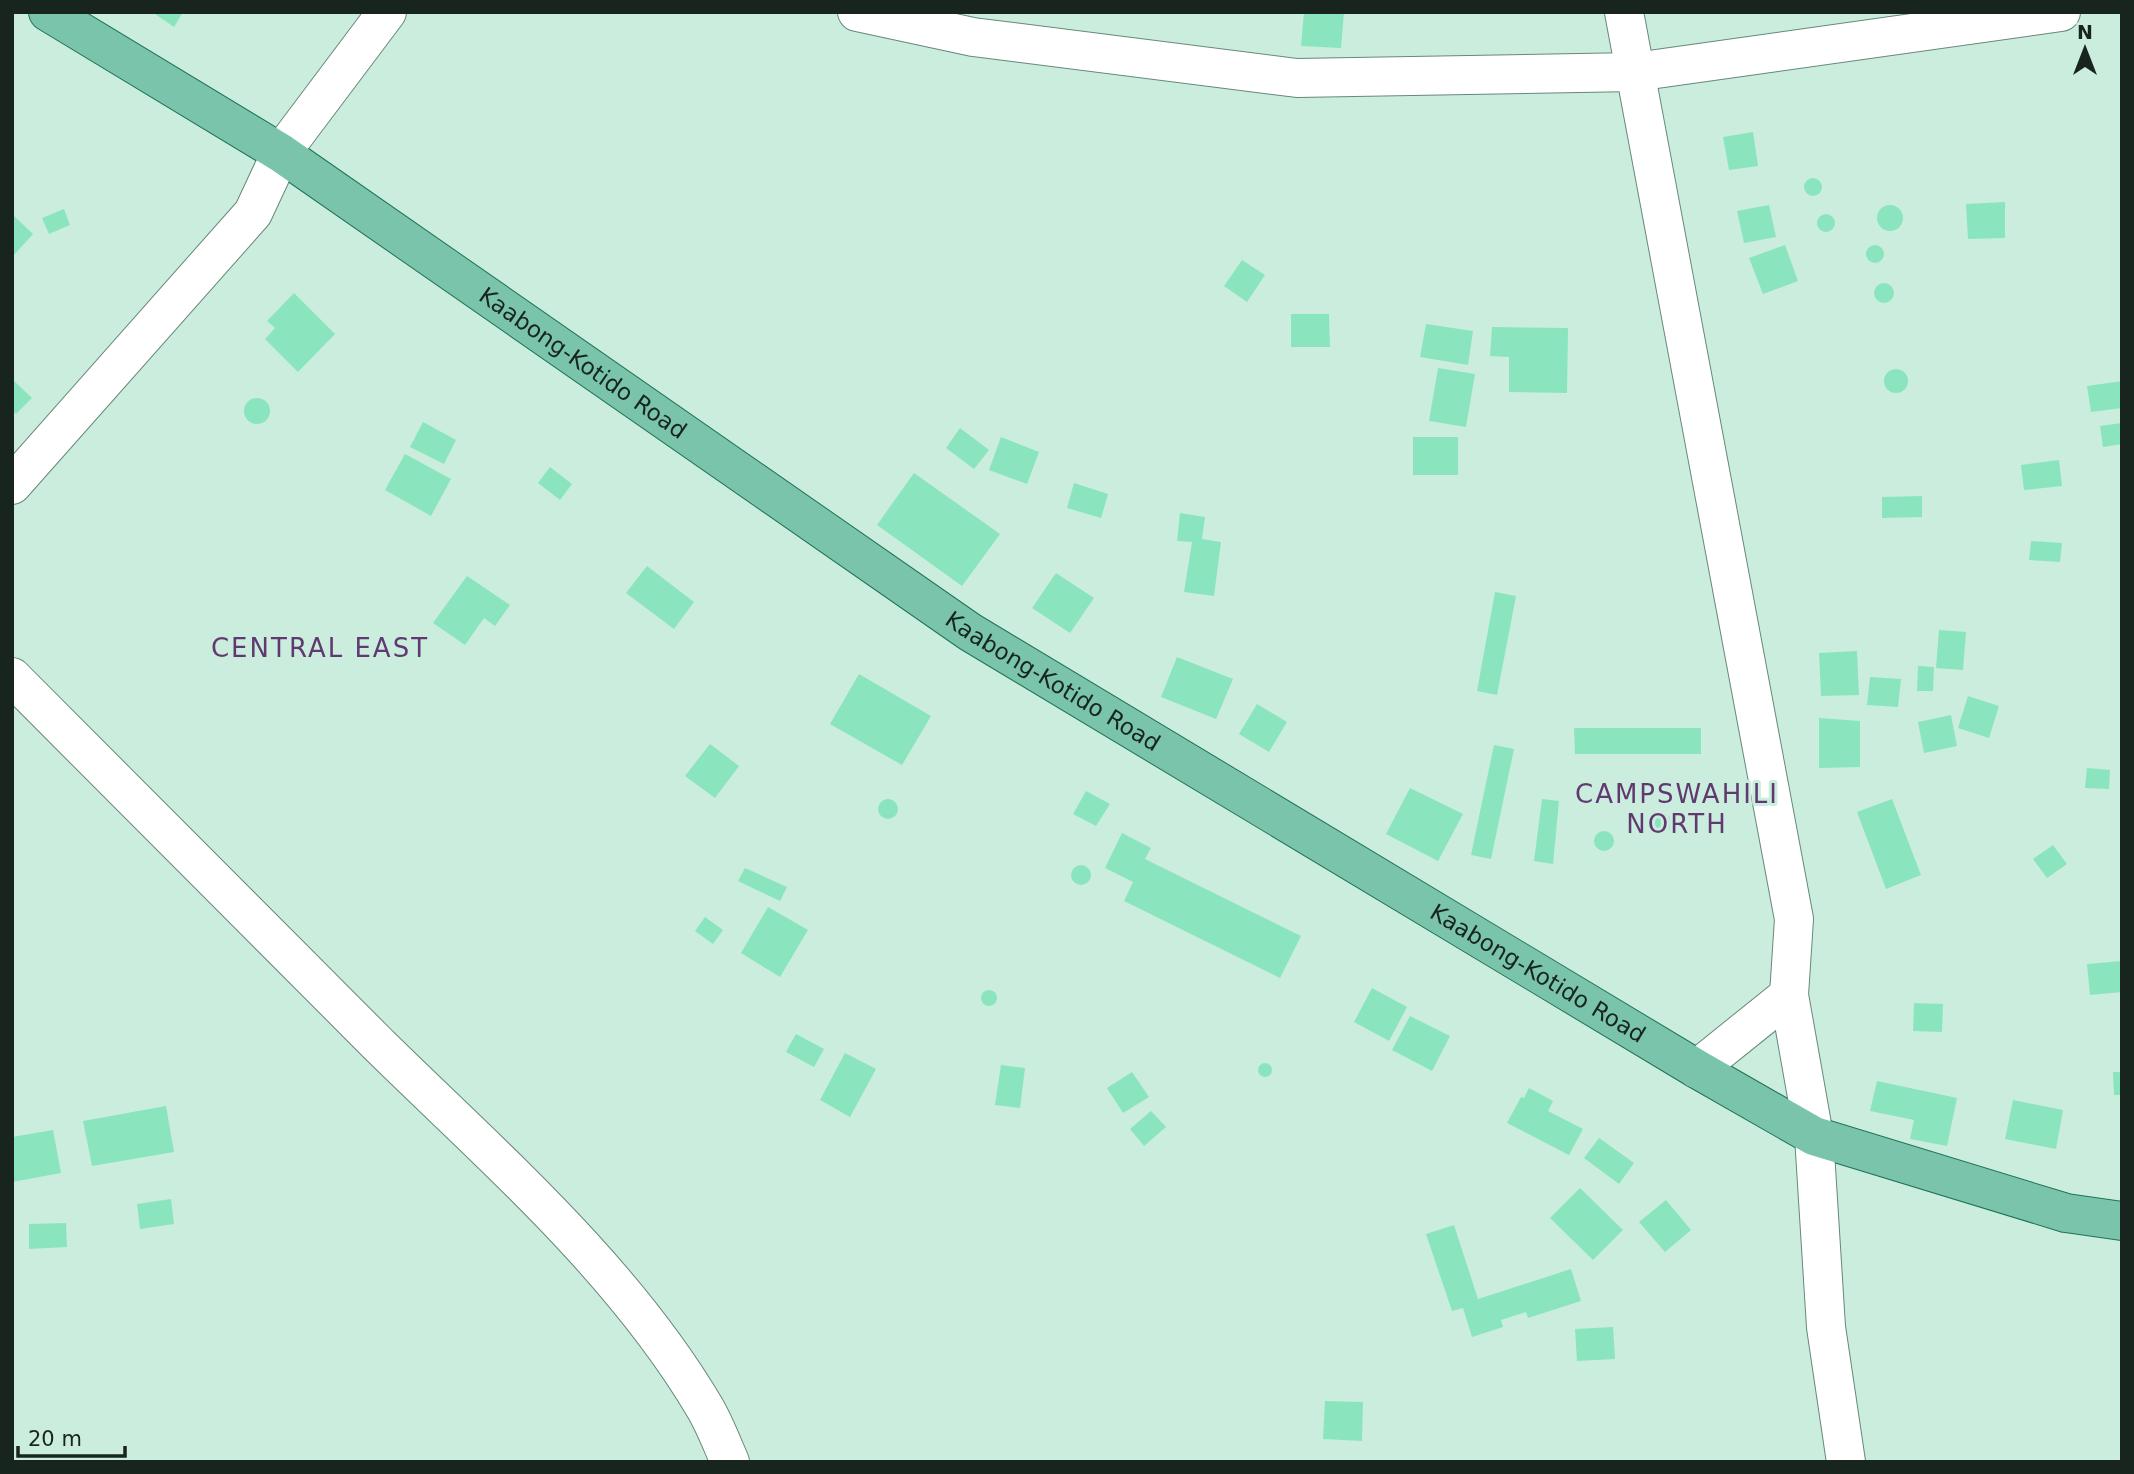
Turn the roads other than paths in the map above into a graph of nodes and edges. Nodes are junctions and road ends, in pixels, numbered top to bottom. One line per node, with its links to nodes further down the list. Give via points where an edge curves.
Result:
1 (48, 12): 7 (main road, Kaabong-Kotido Road)
2 (387, 12): 7 (street)
3 (857, 12): 6 (street, via 973,37 1297,78)
4 (1624, 12): 6 (street)
5 (2061, 12): 6 (street)
6 (1636, 72): 10 (street, via 1794,919)
7 (281, 153): 8 (street, via 253,213); 11 (main road, Kaabong-Kotido Road, via 970,632)
8 (12, 485)
9 (12, 677): 14 (street, via 512,1176 634,1305 707,1411)
10 (1789, 995): 11 (street); 12 (street)
11 (1697, 1069): 12 (main road, Kaabong-Kotido Road)
12 (1814, 1136): 13 (main road, Kaabong-Kotido Road, via 2066,1213); 15 (street, via 1826,1327)
13 (2122, 1221)
14 (730, 1462)
15 (1846, 1462)

